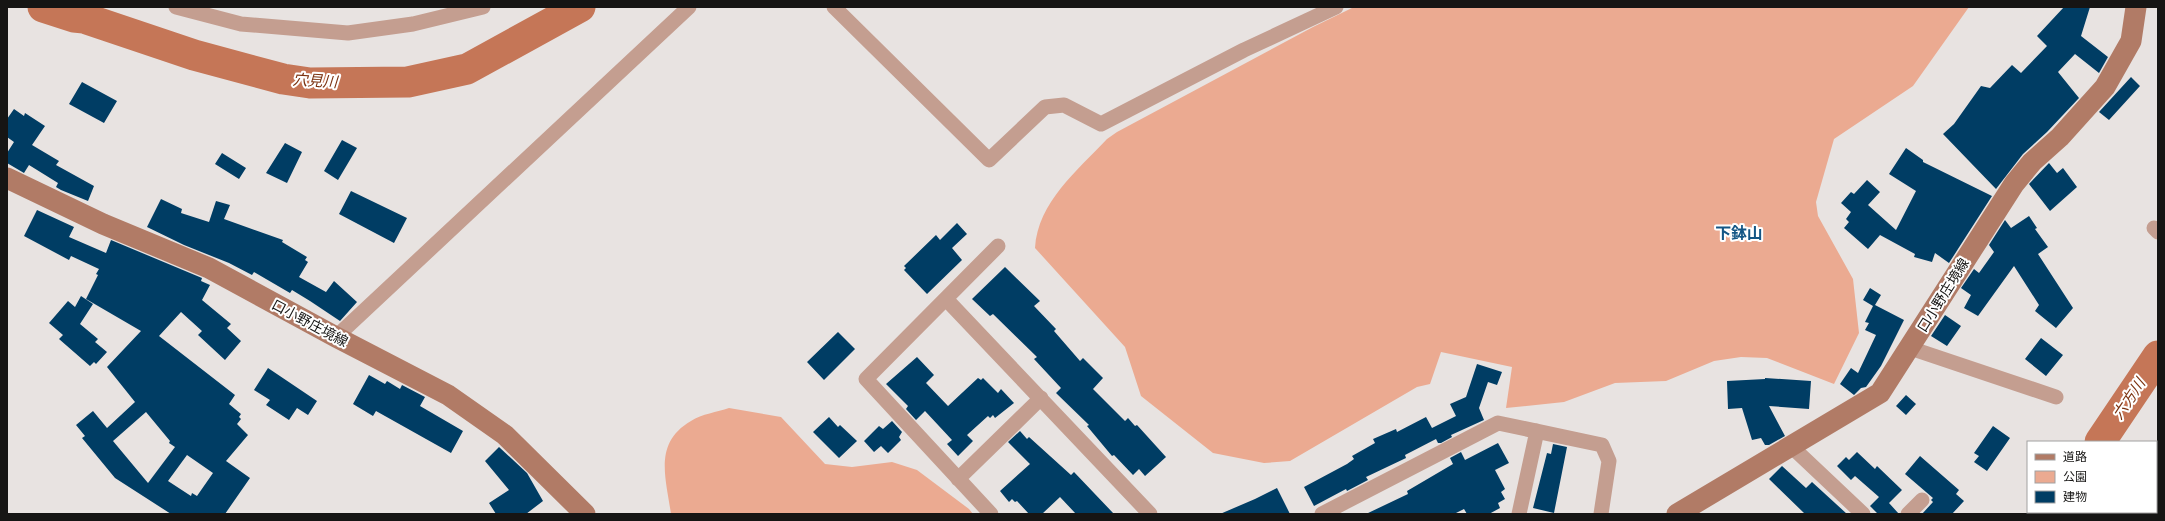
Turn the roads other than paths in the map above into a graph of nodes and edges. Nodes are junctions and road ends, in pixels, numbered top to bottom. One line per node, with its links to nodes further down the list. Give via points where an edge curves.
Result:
1 (176, 7): 2 (street, via 241,24 348,33 413,24)
2 (483, 7)
3 (689, 7): 10 (street)
4 (1336, 7): 6 (street, via 1244,50 1101,124 1064,105 1044,107 989,160)
5 (2136, 7): 11 (main road, 口小野庄境線, via 2131,41 2105,87 2014,184)
6 (844, 10)
7 (7, 178): 10 (main road, 口小野庄境線, via 103,224 209,268)
8 (998, 246): 9 (street)
9 (946, 299): 13 (street); 16 (street, via 866,379)
10 (336, 337): 18 (main road, 口小野庄境線, via 448,395 505,435)
11 (1910, 348): 12 (street); 15 (main road, 口小野庄境線, via 1880,393)
12 (2056, 397)
13 (1040, 398): 16 (street); 20 (street)
14 (1537, 431): 21 (street, via 1498,423); 22 (street); 23 (street, via 1602,445 1609,461)
15 (1792, 447): 24 (main road, 口小野庄境線); 25 (street)
16 (958, 479): 19 (street)
17 (1922, 500): 26 (street)
18 (585, 514)
19 (991, 514)
20 (1150, 514)
21 (1322, 514)
22 (1519, 514)
23 (1601, 514)
24 (1678, 514)
25 (1863, 514)
26 (1908, 514)

